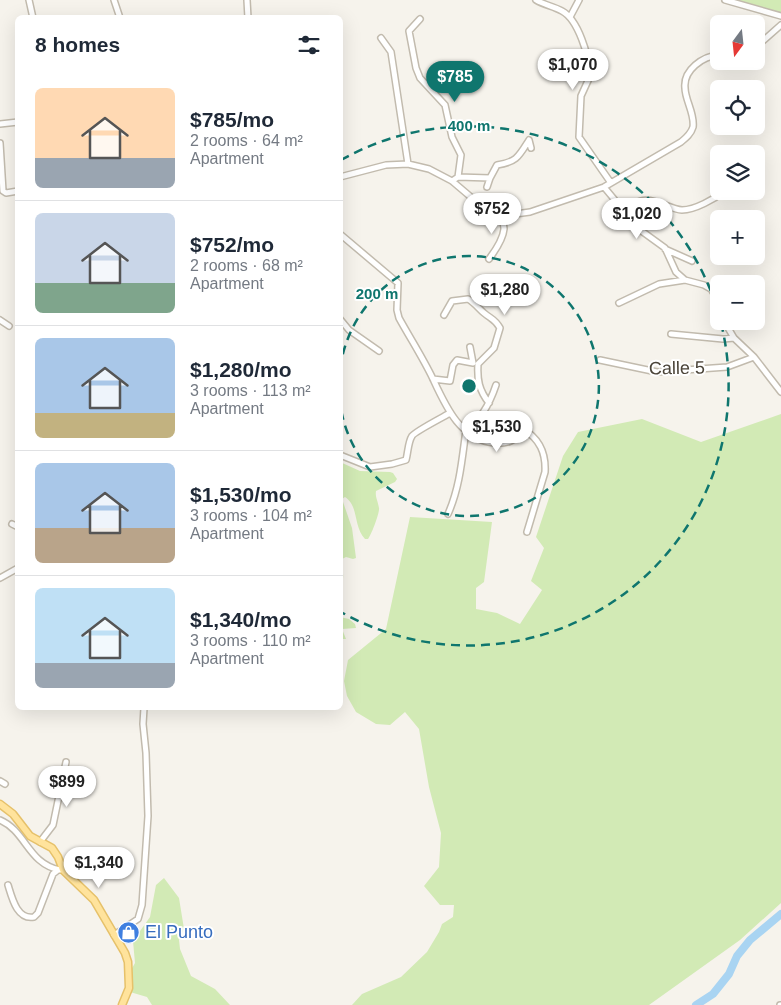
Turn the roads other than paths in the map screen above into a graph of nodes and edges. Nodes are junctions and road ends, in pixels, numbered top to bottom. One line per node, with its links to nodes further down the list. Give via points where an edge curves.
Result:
1 (29, 0): 7 (street)
2 (114, 0): 8 (street)
3 (247, 0): 9 (street)
4 (536, 0): 11 (street)
5 (579, 0): 11 (street)
6 (725, 0): 10 (street)
7 (32, 15)
8 (119, 15)
9 (248, 15)
10 (781, 16)
11 (570, 17): 26 (street, via 579,33 591,74 581,96 579,137)
12 (420, 19): 23 (street, via 409,30 416,68 420,78 445,104 452,137 461,155)
13 (781, 25): 15 (street)
14 (381, 38): 21 (street, via 391,52)
15 (765, 39)
16 (710, 57): 26 (street, via 695,64 686,76 684,87 693,120 689,134 681,142)
17 (15, 122): 18 (street)
18 (0, 124)
19 (0, 143): 29 (street, via 3,191)
20 (531, 148): 24 (street, via 529,140 518,158 497,164)
21 (408, 164): 22 (street, via 386,165); 25 (street, via 429,169)
22 (343, 176)
23 (458, 178): 24 (street); 25 (street)
24 (490, 178): 27 (street)
25 (452, 181): 31 (street, via 485,210)
26 (611, 183): 28 (street)
27 (487, 187)
28 (604, 187): 31 (street, via 530,212); 32 (street)
29 (15, 192)
30 (710, 198): 32 (street, via 688,209 640,201)
31 (501, 216): 35 (street, via 504,227 501,238)
32 (625, 219): 34 (street)
33 (343, 237): 51 (street, via 398,283 399,318)
34 (665, 248): 36 (street); 37 (street, via 676,272)
35 (489, 259)
36 (692, 261)
37 (684, 280): 38 (street); 39 (street, via 659,284)
38 (710, 288)
39 (619, 303)
40 (444, 315): 54 (street, via 452,301 468,299 496,320 500,328 494,348 478,364 478,384)
41 (0, 320): 43 (street)
42 (343, 323): 48 (street)
43 (9, 326)
44 (729, 330): 46 (street)
45 (671, 334): 46 (street)
46 (734, 338): 49 (street)
47 (470, 347): 51 (street, via 474,363 457,360 453,364 450,381)
48 (379, 351)
49 (754, 357): 50 (street, Calle 5, via 727,367 657,372); 53 (street)
50 (600, 360)
51 (433, 379): 55 (street)
52 (496, 385): 54 (street)
53 (781, 392)
54 (489, 403): 56 (street, via 476,423)
55 (450, 412): 56 (street); 57 (street, via 415,432 406,460 370,467)
56 (466, 430): 58 (street, via 455,498); 59 (street, via 481,441 505,444 515,440 523,429 539,443 546,462 545,472)
57 (343, 456)
58 (448, 514)
59 (527, 532)
60 (15, 570): 61 (street)
61 (0, 578)
62 (144, 710): 69 (street, via 148,816 142,905 138,919)
63 (66, 762): 66 (street, via 53,825)
64 (0, 804): 66 (main road)
65 (0, 820): 67 (street, via 12,827 40,861)
66 (40, 842): 67 (main road, via 55,852)
67 (60, 870): 68 (street, via 54,874 34,917 29,918 17,909); 69 (main road, via 94,900)
68 (8, 885)
69 (114, 935): 70 (main road, via 125,952 129,974 129,988)
70 (122, 1005)

